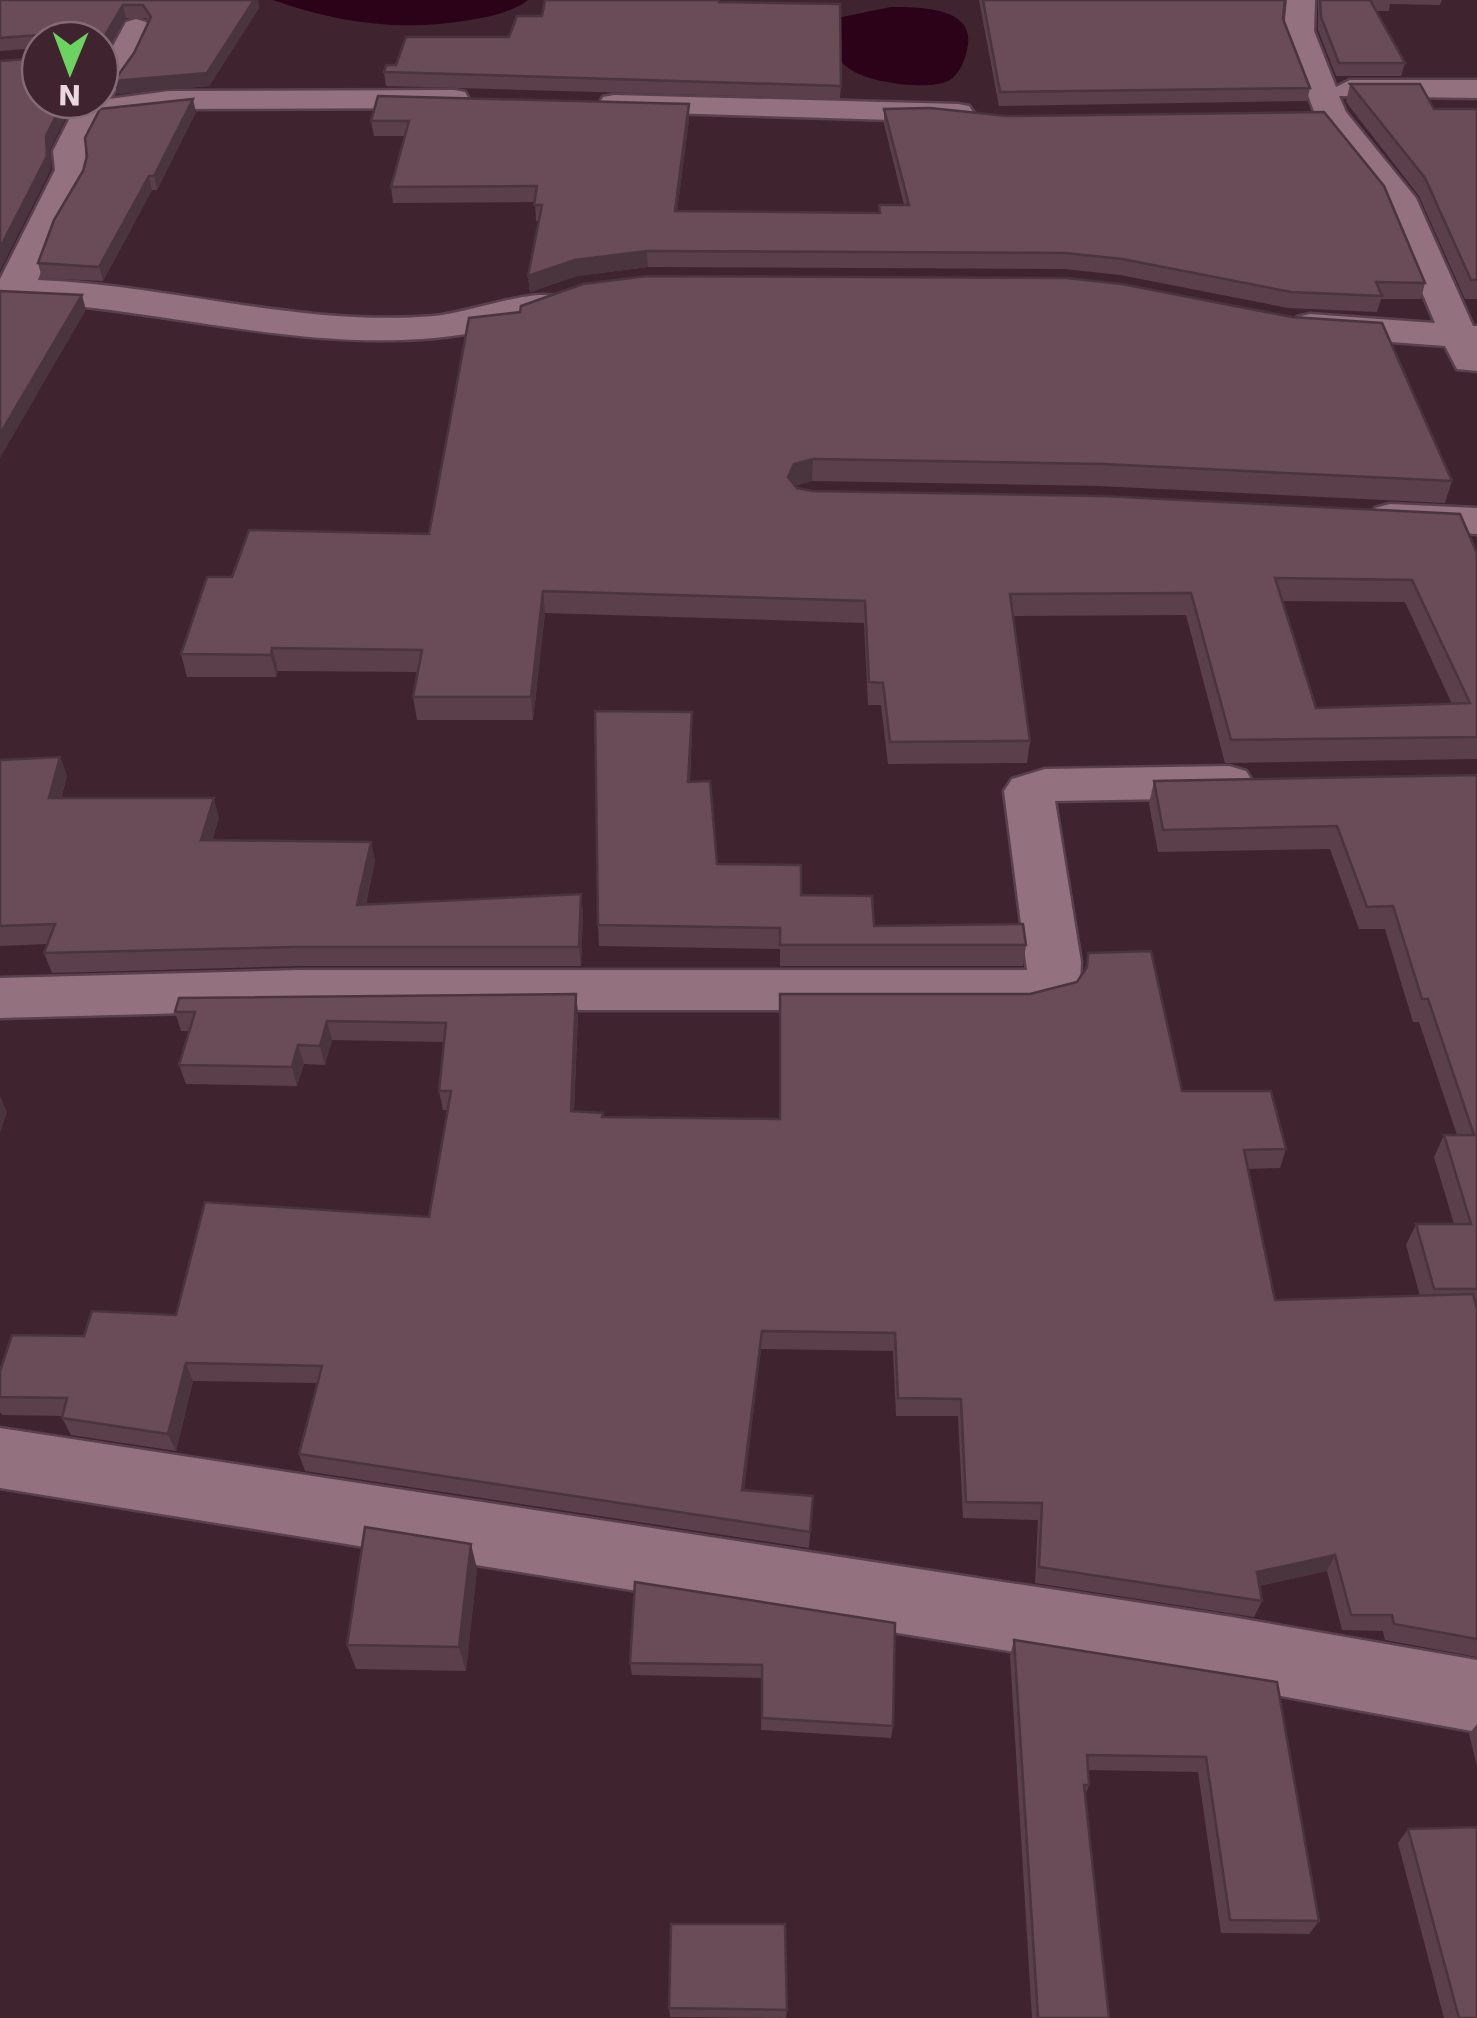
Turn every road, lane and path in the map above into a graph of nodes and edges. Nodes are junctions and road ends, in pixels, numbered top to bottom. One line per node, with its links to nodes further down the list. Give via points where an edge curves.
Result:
1 (1301, 0): 8 (street, via 1299,32)
2 (136, 28): 3 (street)
3 (120, 49)
4 (1477, 89): 8 (street)
5 (478, 99): 6 (street)
6 (120, 100)
7 (587, 102): 10 (street)
8 (1326, 102): 9 (street); 15 (street, via 1398,198)
9 (1294, 115)
10 (988, 116)
11 (84, 120): 12 (street, via 69,151 66,184)
12 (8, 290): 13 (street, via 117,296 406,332 511,315)
13 (577, 292)
14 (1268, 320): 15 (street)
15 (1466, 336): 16 (street)
16 (1477, 373)
17 (1356, 515): 18 (street)
18 (1477, 522)
19 (1278, 781): 20 (street, via 1029,790 1054,962 1053,984 1027,990 300,990)
20 (0, 998)
21 (0, 1458): 22 (street)
22 (1477, 1696)

